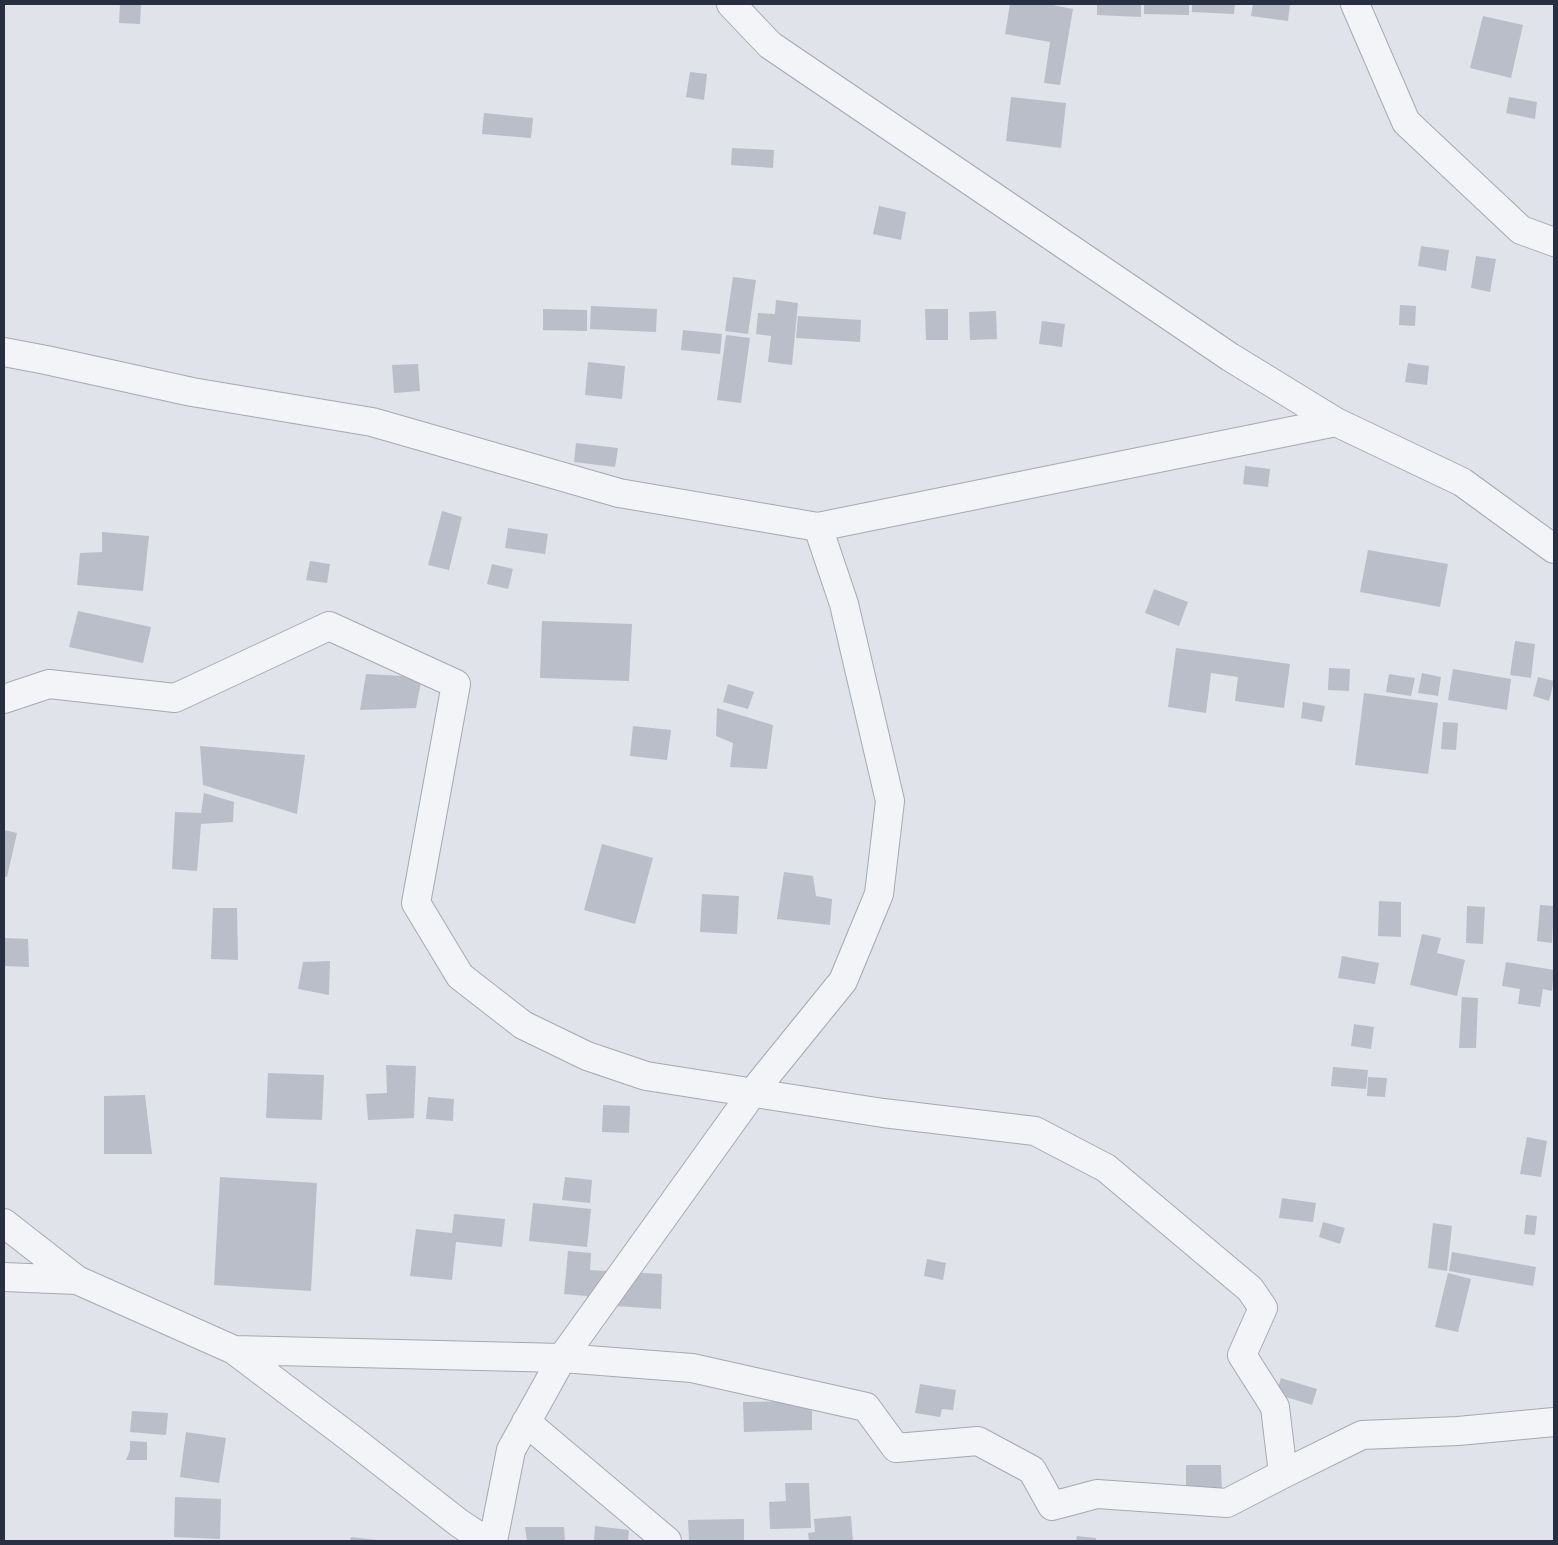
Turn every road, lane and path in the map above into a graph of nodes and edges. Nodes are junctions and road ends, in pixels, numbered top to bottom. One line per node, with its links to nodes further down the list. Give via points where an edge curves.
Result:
1 (731, 4): 5 (street, via 770,45 1230,357)
2 (1355, 4): 3 (street, via 1406,122 1521,230)
3 (1554, 242)
4 (4, 352): 6 (street, via 192,392 372,422 619,493)
5 (1336, 422): 6 (street); 7 (street, via 1462,482)
6 (818, 527): 9 (street, via 844,604 890,801 879,894 843,981)
7 (1554, 549)
8 (4, 699): 9 (street, via 48,684 175,698 329,626 456,684 416,904 460,976 523,1025 587,1056 646,1076)
9 (753, 1092): 14 (street); 17 (street, via 883,1113 1035,1131 1106,1168 1250,1289 1263,1308 1242,1355 1275,1407)
10 (4, 1223): 12 (street)
11 (4, 1277): 12 (street)
12 (76, 1280): 13 (street)
13 (234, 1350): 14 (street); 18 (street)
14 (562, 1358): 15 (street); 17 (street, via 692,1368 866,1407 896,1448 978,1441 1032,1470 1052,1506 1097,1494 1227,1503)
15 (526, 1422): 19 (street, via 511,1450); 20 (street)
16 (1554, 1426): 17 (street, via 1362,1435)
17 (1283, 1474)
18 (486, 1541)
19 (493, 1541)
20 (667, 1541)

